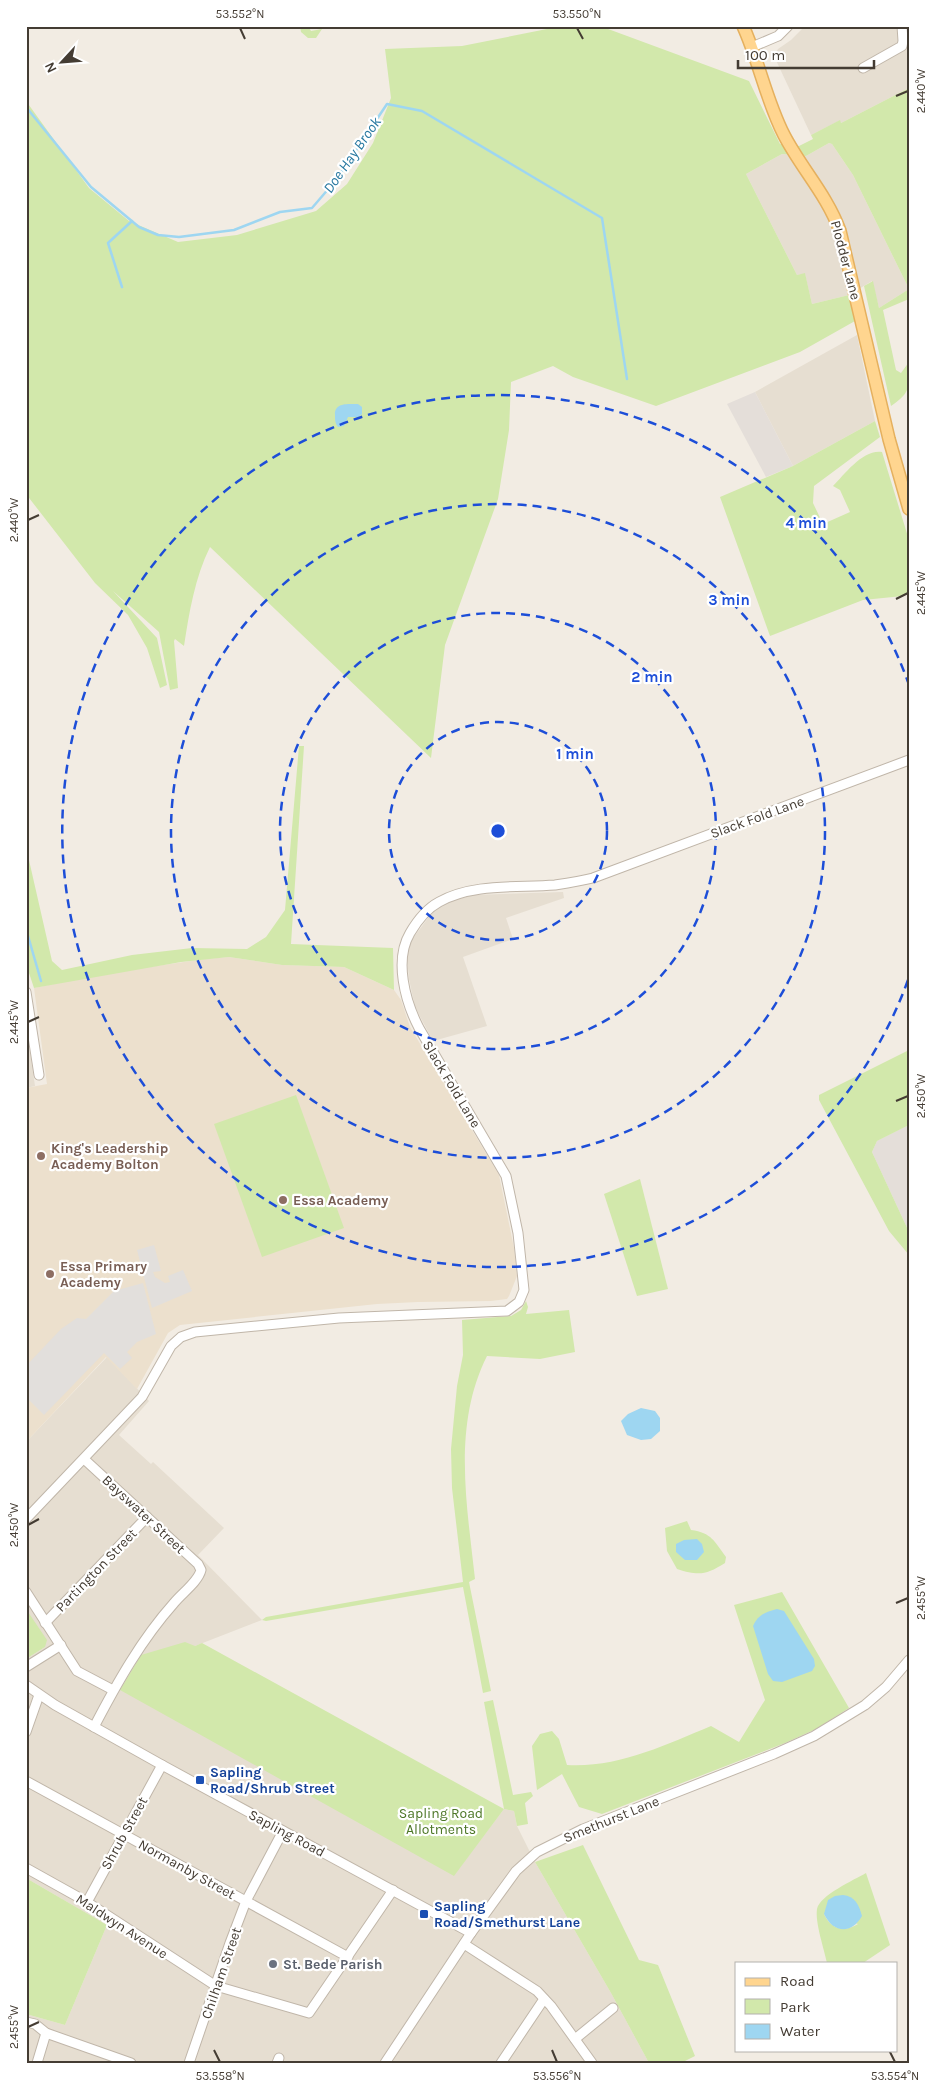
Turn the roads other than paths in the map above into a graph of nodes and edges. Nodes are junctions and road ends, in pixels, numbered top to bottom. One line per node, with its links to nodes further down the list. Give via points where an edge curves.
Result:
1 (742, 26): 4 (main road, Plodder Lane)
2 (788, 26): 4 (street, via 778,36)
3 (902, 26): 5 (street, via 902,46)
4 (752, 47): 6 (main road, Plodder Lane, via 772,110 794,154 828,204 840,231 889,439)
5 (862, 68)
6 (909, 509)
7 (909, 760): 10 (street, Slack Fold Lane, via 593,878 556,885 466,892 429,909 409,935 402,954 408,1002 419,1028 506,1176 518,1233 524,1290 519,1302 507,1311 339,1318 188,1334 171,1346 148,1388)
8 (26, 992): 9 (street)
9 (39, 1075)
10 (84, 1458): 11 (street, Bayswater Street); 12 (street, Slack Fold Lane)
11 (147, 1517): 14 (street, Partington Street); 19 (street, Bayswater Street, via 201,1570 151,1631)
12 (26, 1519)
13 (26, 1592): 14 (street)
14 (45, 1623): 15 (street)
15 (61, 1646): 17 (street); 19 (street, via 80,1673)
16 (909, 1660): 31 (street, Smethurst Lane, via 865,1705 814,1736 543,1848 516,1871)
17 (26, 1668)
18 (26, 1685): 20 (street, Sapling Road)
19 (113, 1690): 21 (street)
20 (39, 1695): 21 (street, Sapling Road); 22 (street)
21 (94, 1726): 23 (street, Sapling Road)
22 (26, 1731)
23 (162, 1765): 25 (street, Sapling Road); 26 (street, Shrub Street)
24 (26, 1780): 26 (street, Normanby Street)
25 (283, 1831): 28 (street, Sapling Road); 29 (street, Chilham Street)
26 (124, 1834): 29 (street, Normanby Street); 30 (street, Shrub Street)
27 (26, 1868): 30 (street, Maldwyn Avenue)
28 (393, 1890): 31 (street, Sapling Road); 33 (street)
29 (246, 1901): 33 (street, Normanby Street); 34 (street, Chilham Street)
30 (87, 1902): 34 (street, Maldwyn Avenue)
31 (471, 1933): 32 (street, Smethurst Lane)
32 (464, 1944): 35 (street); 43 (street, Smethurst Lane)
33 (348, 1957): 34 (street, Maldwyn Avenue, via 309,2013)
34 (216, 1986): 42 (street, Chilham Street)
35 (544, 1999): 39 (street); 44 (street)
36 (613, 2008): 39 (street)
37 (26, 2022): 38 (street, via 35,2024)
38 (46, 2033): 40 (street); 41 (street)
39 (575, 2039): 45 (street)
40 (38, 2063)
41 (131, 2063)
42 (189, 2063)
43 (385, 2063)
44 (501, 2063)
45 (592, 2063)

